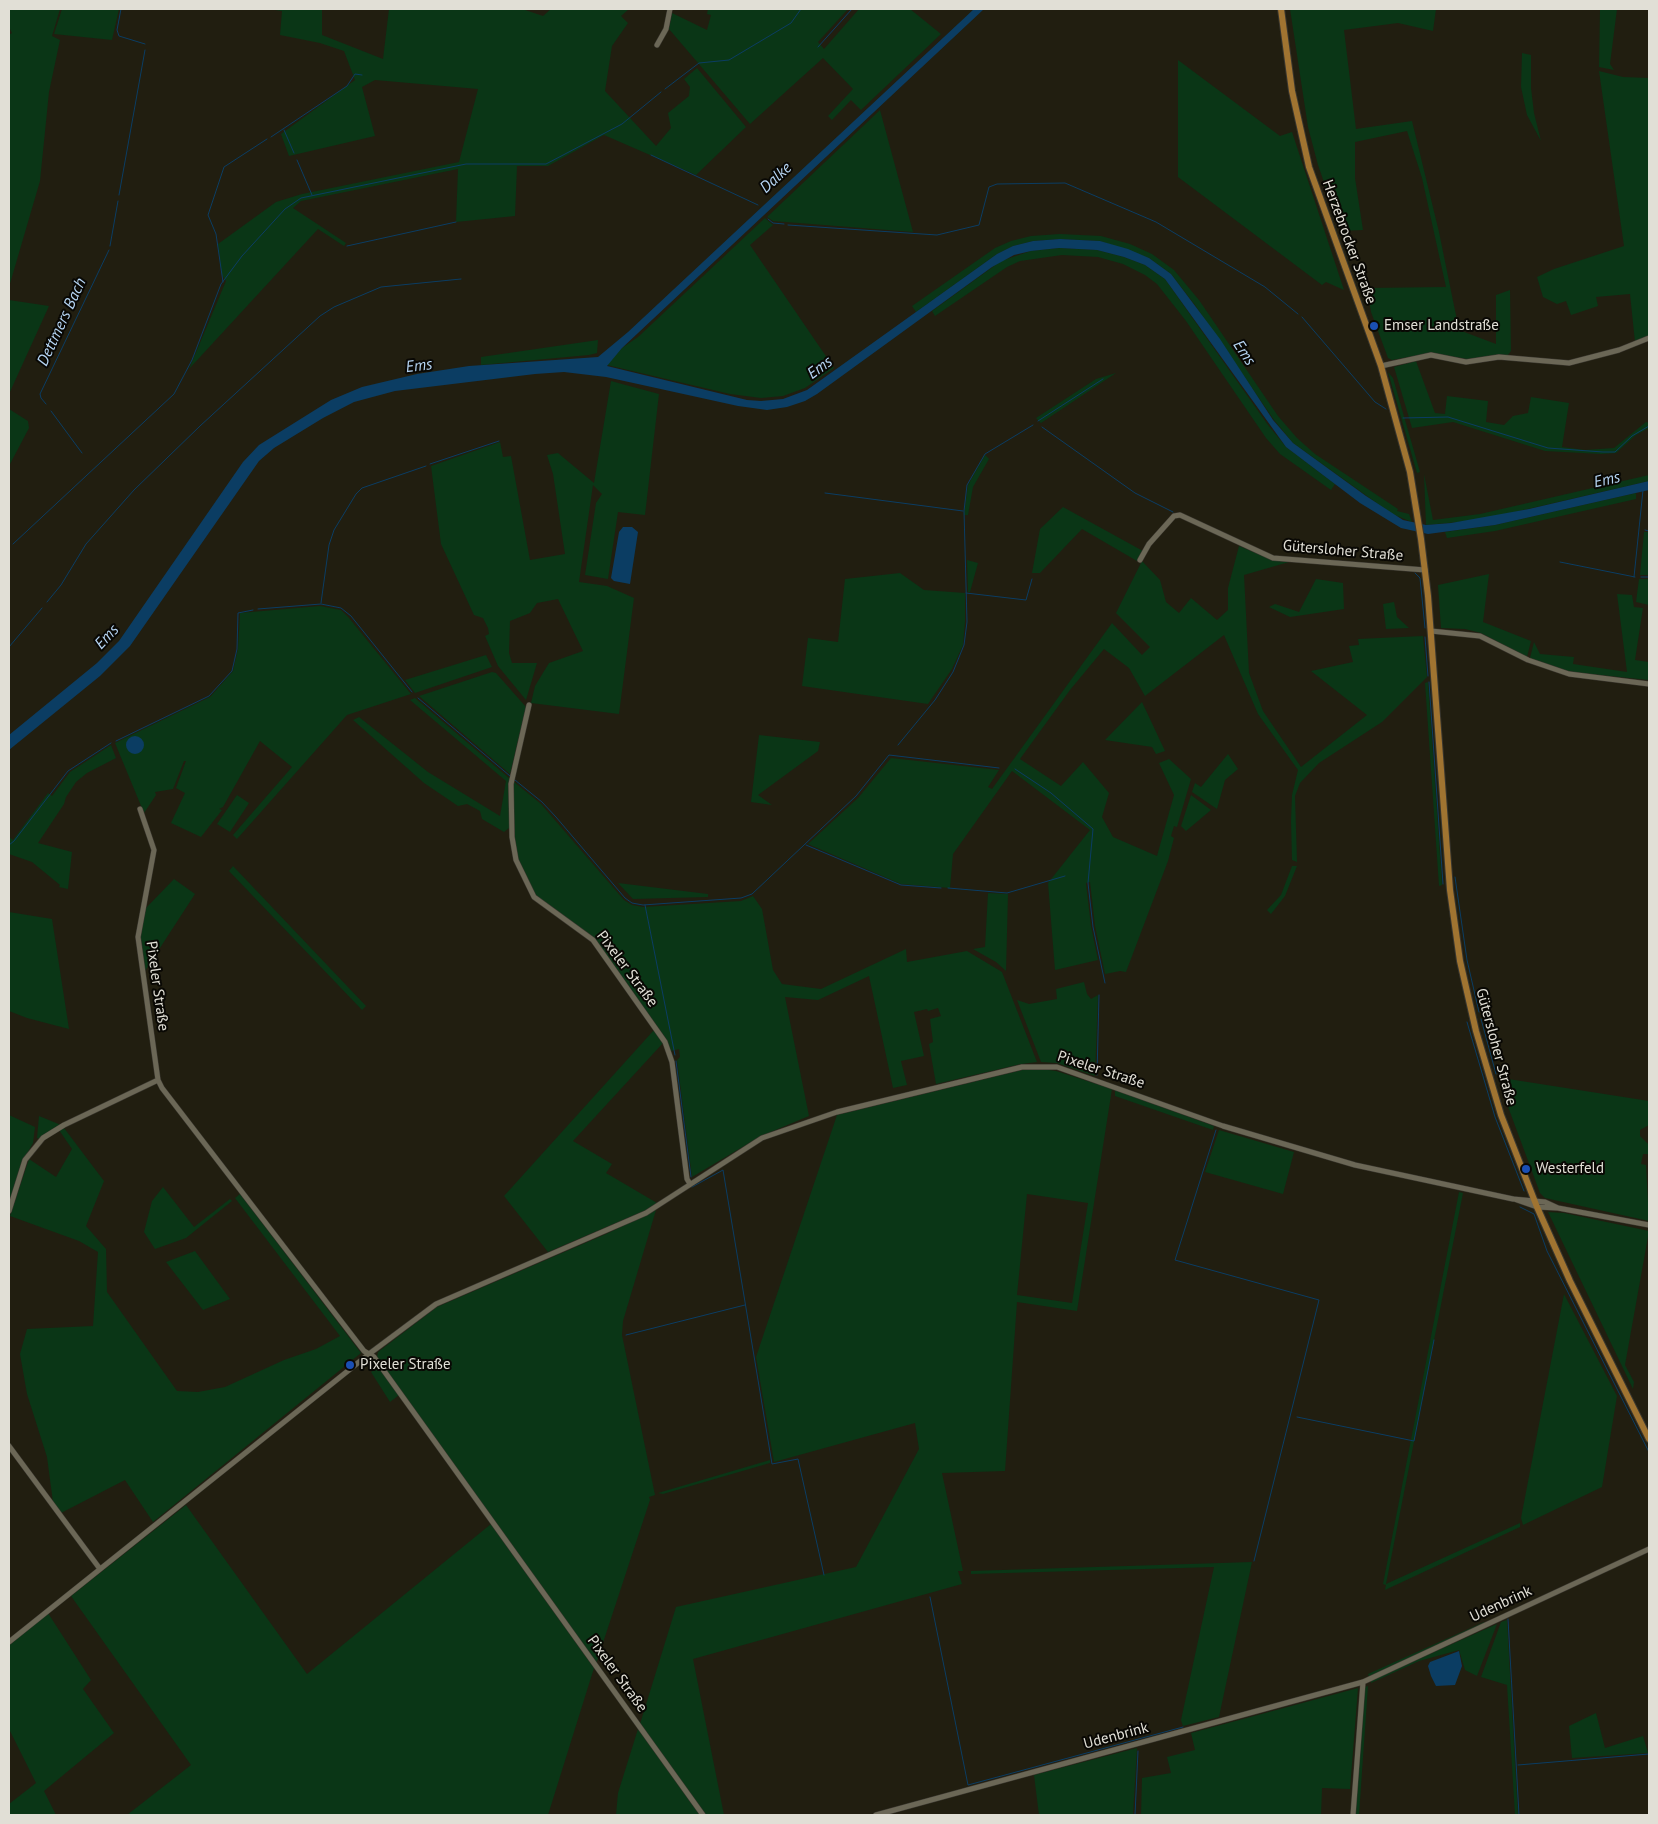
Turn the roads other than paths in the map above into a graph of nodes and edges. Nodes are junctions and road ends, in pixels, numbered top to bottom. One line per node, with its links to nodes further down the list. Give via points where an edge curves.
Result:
1 (670, 9): 3 (street, via 666,29)
2 (1281, 9): 5 (main road, Herzebrocker Straße, via 1292,91 1309,167)
3 (657, 45)
4 (1649, 338): 5 (street, via 1619,350 1569,363 1499,357 1466,362 1431,356)
5 (1381, 366): 6 (main road, Herzebrocker Straße, via 1410,472)
6 (1421, 539): 8 (main road, Gütersloher Straße)
7 (1140, 560): 8 (street, Gütersloher Straße, via 1149,544 1174,516 1180,515 1273,558)
8 (1425, 570): 9 (main road, Gütersloher Straße)
9 (1431, 632): 10 (street, via 1480,636 1528,660 1569,674); 16 (main road, Gütersloher Straße, via 1448,876 1460,961 1492,1086)
10 (1649, 684)
11 (529, 705): 14 (street, Pixeler Straße, via 511,784 511,823 516,860 534,897 593,940 665,1042 672,1062)
12 (140, 809): 13 (street, Pixeler Straße, via 154,850 138,930)
13 (158, 1080): 19 (street, via 43,1138 25,1160); 21 (street, Pixeler Straße, via 364,1351)
14 (690, 1184): 15 (street, Pixeler Straße, via 762,1138 808,1121 1022,1067 1043,1065 1057,1066 1223,1126 1355,1164); 21 (street, Pixeler Straße, via 646,1213 436,1304)
15 (1514, 1199): 16 (street, Pixeler Straße); 17 (street, Pixeler Straße)
16 (1534, 1200): 17 (main road, Gütersloher Straße); 18 (street)
17 (1537, 1208): 18 (street); 22 (main road, Gütersloher Straße)
18 (1558, 1208): 20 (street)
19 (9, 1211)
20 (1649, 1225)
21 (370, 1354): 25 (street, Pixeler Straße); 28 (street, Pixeler Straße)
22 (1649, 1439)
23 (9, 1446): 25 (street)
24 (1649, 1549): 27 (street, Udenbrink)
25 (100, 1569): 26 (street, Pixeler Straße)
26 (9, 1642)
27 (1363, 1682): 29 (street, Udenbrink); 30 (street)
28 (703, 1815)
29 (876, 1815)
30 (1353, 1815)

